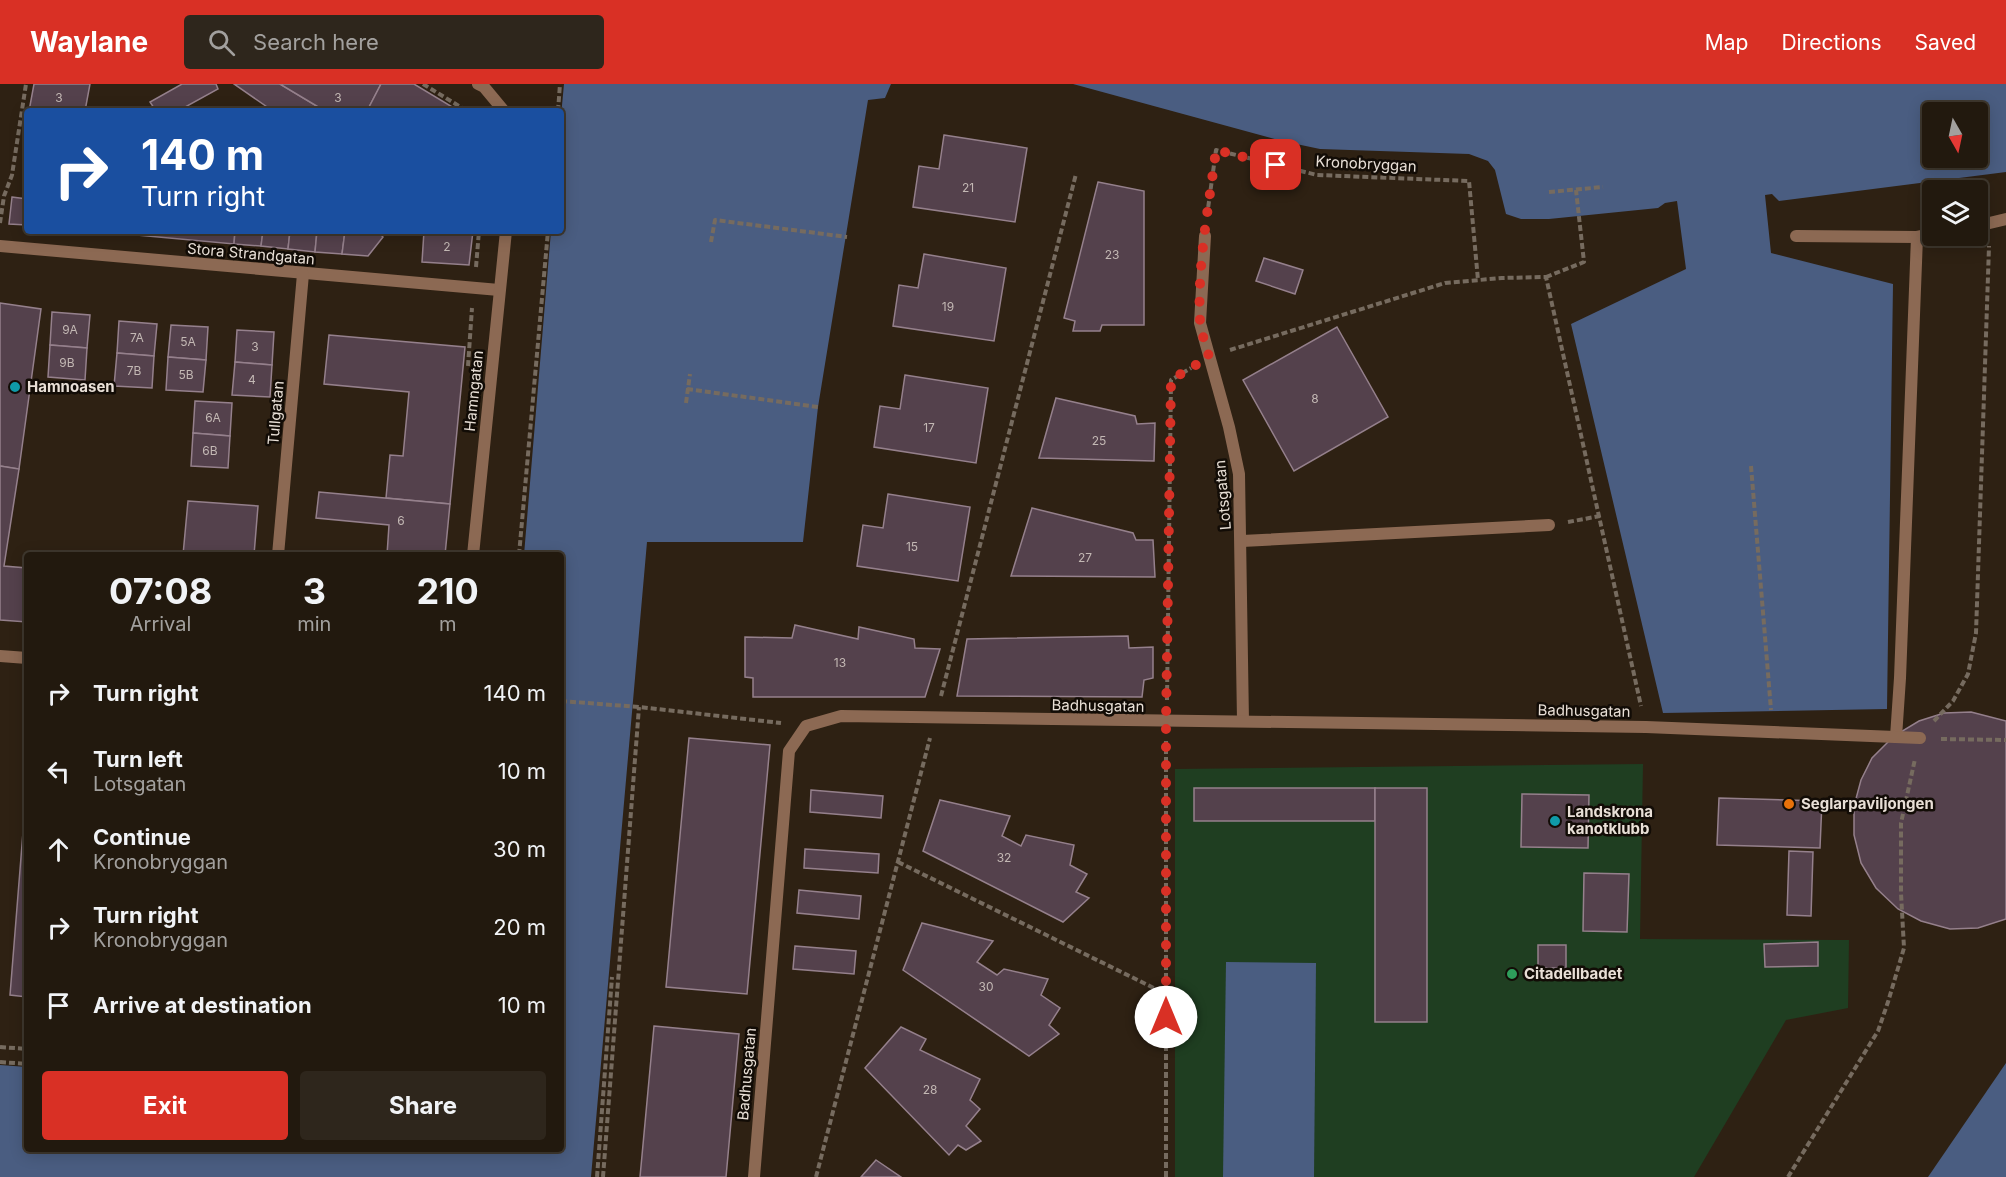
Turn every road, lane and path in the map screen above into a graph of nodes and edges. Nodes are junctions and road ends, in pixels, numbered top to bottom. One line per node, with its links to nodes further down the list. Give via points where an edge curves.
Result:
1 (26, 84): 13 (path)
2 (423, 84): 5 (path)
3 (478, 84): 6 (street)
4 (560, 84): 7 (path)
5 (462, 108)
6 (502, 108)
7 (558, 108)
8 (1076, 174): 45 (path)
9 (1603, 187): 10 (path)
10 (1575, 190): 11 (path); 25 (path, via 1584,262)
11 (1549, 192)
12 (2006, 219): 14 (street)
13 (0, 223)
14 (1990, 224): 51 (path, via 1976,633 1968,674 1953,701)
15 (506, 234): 27 (street, Hamngatan)
16 (548, 234): 39 (path)
17 (1205, 236): 26 (path, Kronobryggan, via 1216,150 1317,175 1469,180); 28 (street, Lotsgatan, via 1200,323)
18 (1796, 236): 21 (street)
19 (1922, 236): 21 (street)
20 (847, 237): 22 (path, via 715,220)
21 (1917, 237): 50 (street)
22 (711, 242)
23 (0, 246): 24 (street, Stora Strandgatan)
24 (303, 274): 27 (street, Stora Strandgatan); 37 (street, Tullgatan)
25 (1546, 277): 26 (path); 34 (path)
26 (1478, 280): 28 (path, via 1445,283)
27 (499, 290): 38 (street, Hamngatan)
28 (1209, 357): 36 (street, Lotsgatan, via 1239,474); 47 (path, via 1171,380)
29 (690, 374): 30 (path)
30 (687, 389): 31 (path); 32 (path)
31 (686, 403)
32 (818, 407)
33 (1751, 466): 44 (path)
34 (1600, 516): 35 (path); 49 (path)
35 (1549, 525): 36 (street)
36 (1242, 541): 46 (street, Lotsgatan)
37 (278, 552)
38 (473, 552)
39 (519, 552)
40 (0, 656): 41 (street)
41 (24, 658)
42 (564, 701): 43 (path)
43 (639, 707): 48 (path); 61 (path)
44 (1771, 711)
45 (935, 718): 47 (street, Badhusgatan); 48 (street, Badhusgatan, via 842,716); 53 (path)
46 (1243, 721): 47 (street, Badhusgatan); 49 (street, Badhusgatan)
47 (1166, 722): 55 (path)
48 (806, 726): 62 (street, Badhusgatan, via 789,751)
49 (1646, 727): 50 (street, Badhusgatan)
50 (1896, 737): 51 (street, Badhusgatan)
51 (1920, 738): 52 (path); 65 (path, via 1901,823 1904,948 1888,1002 1878,1031)
52 (2006, 740)
53 (898, 862): 55 (path); 63 (path)
54 (612, 977): 60 (path)
55 (1166, 994): 64 (path)
56 (0, 1047): 57 (path)
57 (24, 1049)
58 (0, 1062): 59 (path)
59 (24, 1064)
60 (597, 1177)
61 (603, 1177)
62 (754, 1177)
63 (816, 1177)
64 (1166, 1177)
65 (1788, 1177)

